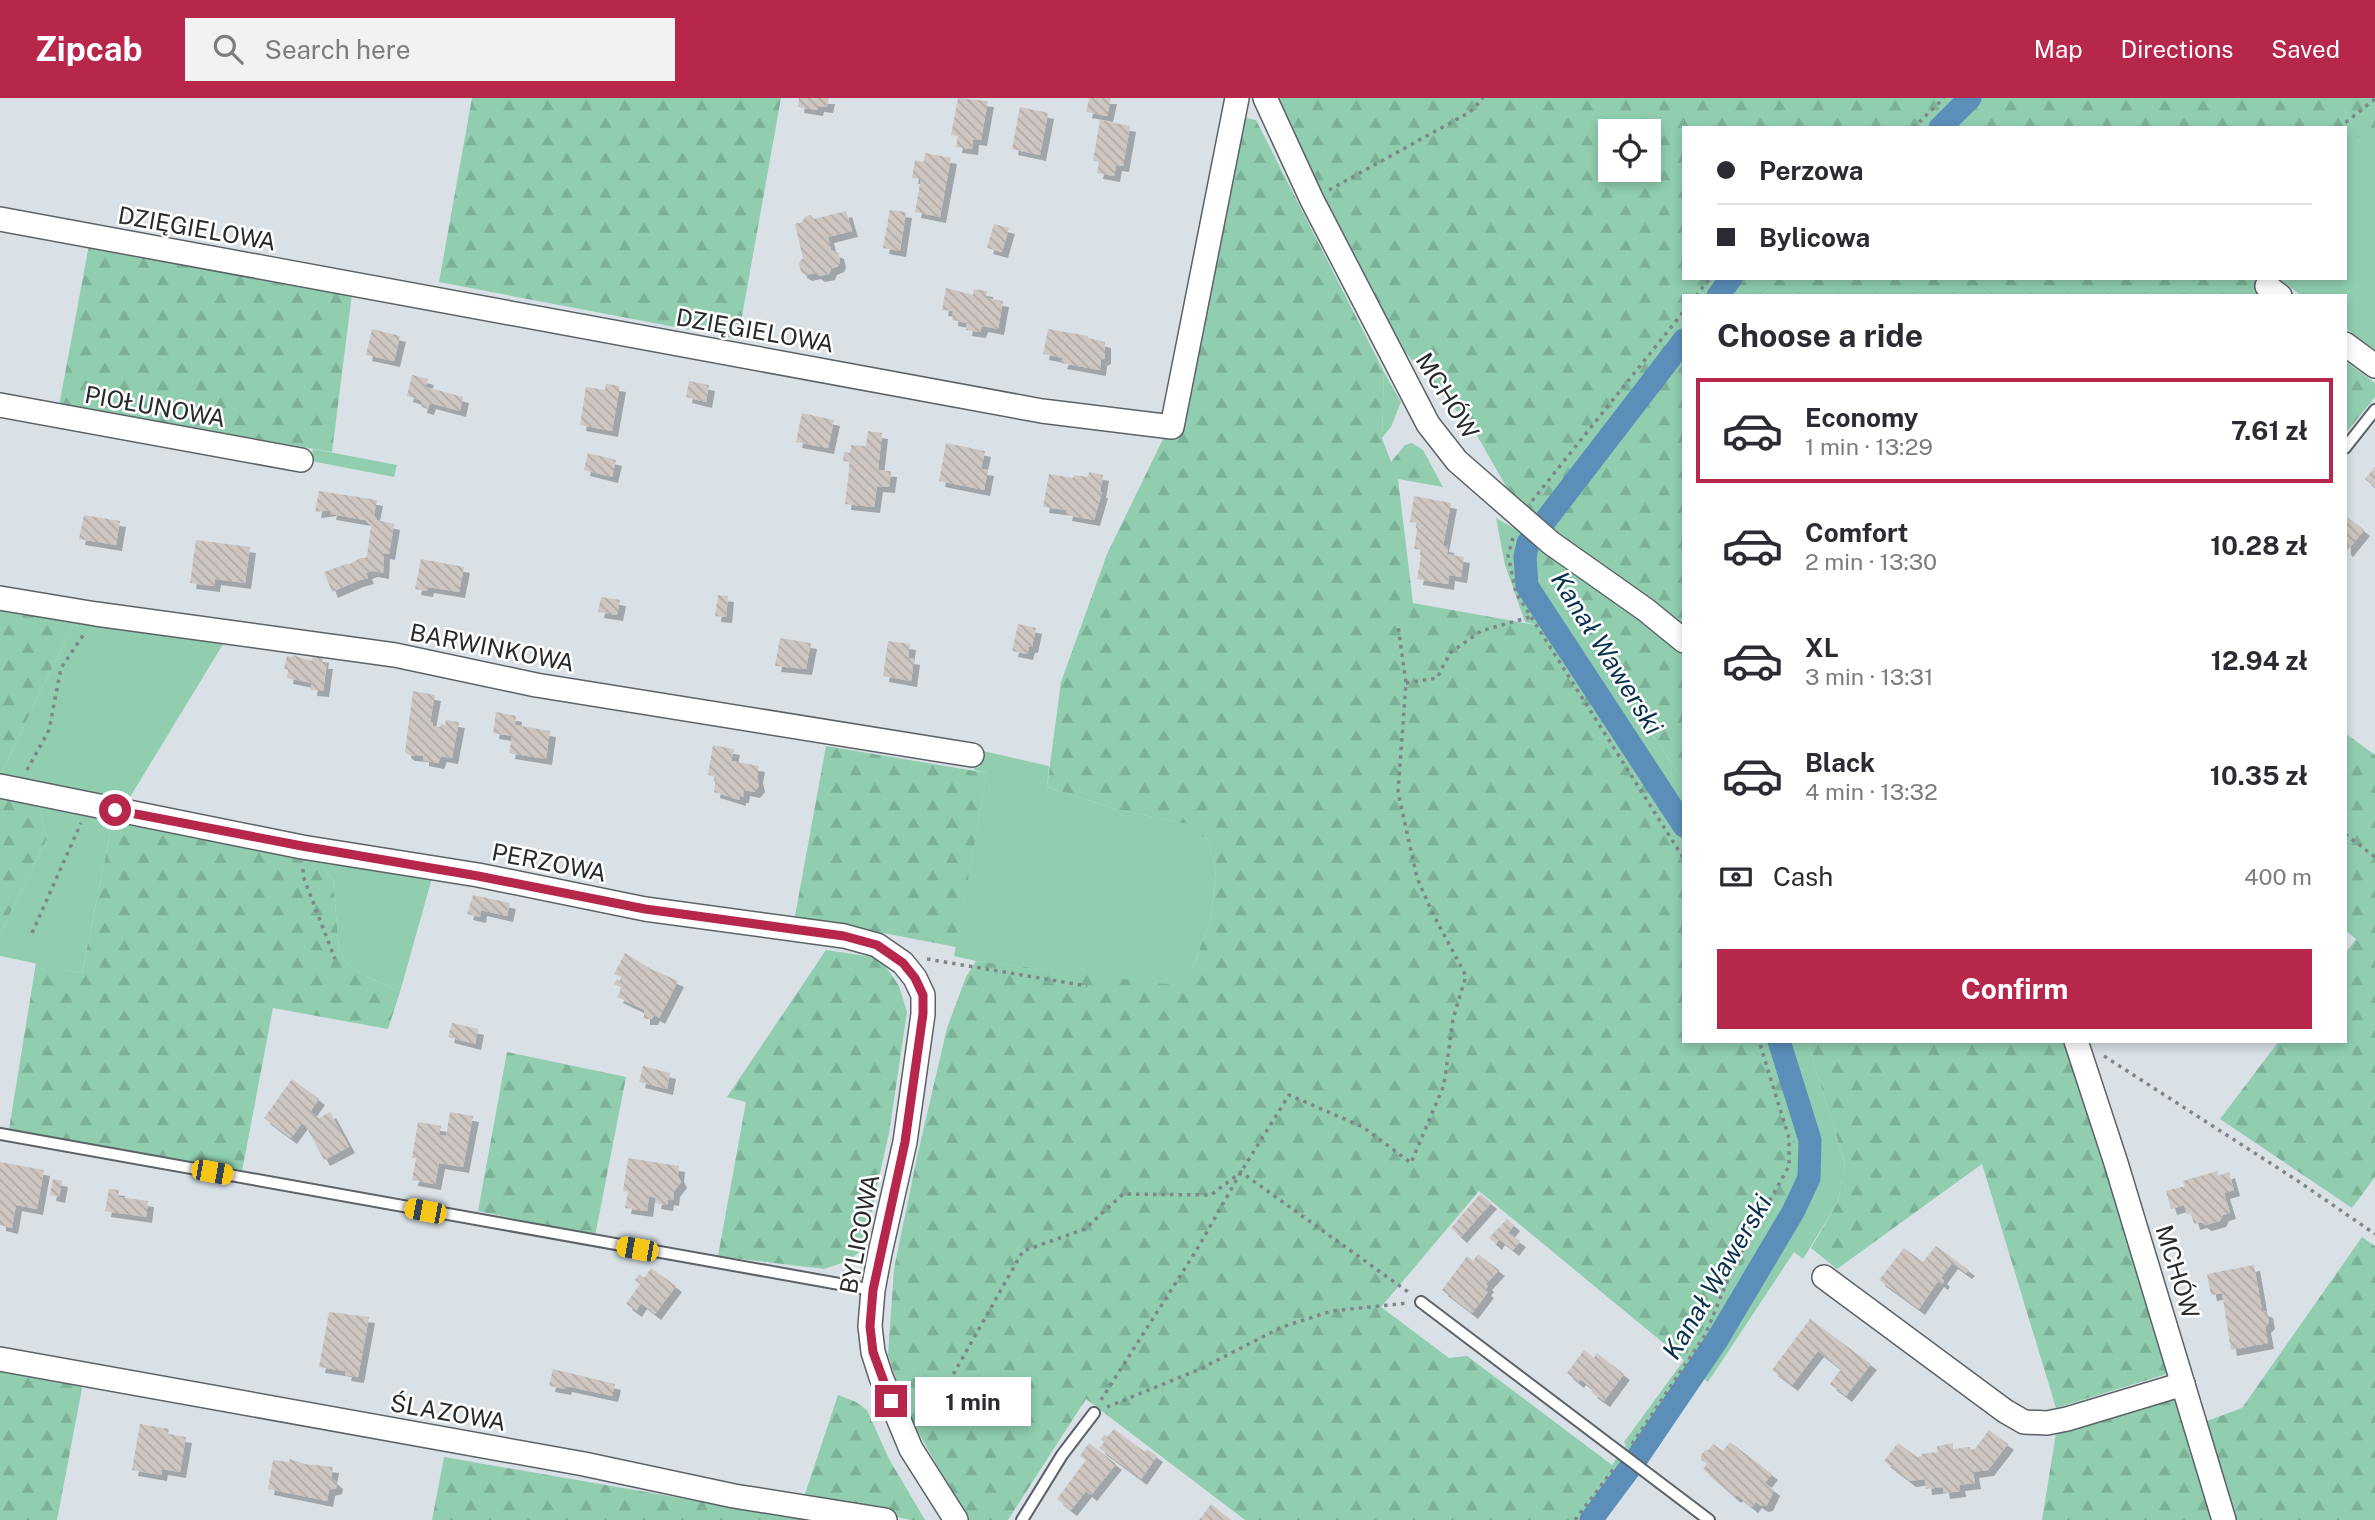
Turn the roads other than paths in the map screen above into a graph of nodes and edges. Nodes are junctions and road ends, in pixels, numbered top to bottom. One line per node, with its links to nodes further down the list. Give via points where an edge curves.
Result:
1 (1237, 98): 3 (street, DZIĘGIELOWA, via 1172,427 1028,408)
2 (1265, 98): 11 (street, MCHÓW, via 1312,200 1428,424 1457,461 1551,543)
3 (0, 219)
4 (2347, 345): 5 (street)
5 (2375, 366)
6 (0, 405): 9 (street, PIOŁUNOWA)
7 (2375, 410): 8 (lane)
8 (2347, 445)
9 (301, 460)
10 (0, 598): 12 (street, BARWINKOWA, via 395,655 536,685)
11 (1682, 640)
12 (972, 755)
13 (8, 787): 14 (street, PERZOWA, via 645,909 844,936)
14 (890, 953): 18 (street, BYLICOWA, via 915,978 923,995 923,1014 905,1142)
15 (2084, 1047): 21 (street, MCHÓW)
16 (0, 1134): 18 (lane)
17 (1824, 1277): 21 (street, via 2024,1422 2067,1419)
18 (873, 1290): 24 (street, BYLICOWA, via 873,1352 911,1449)
19 (1421, 1302): 26 (lane)
20 (0, 1359): 23 (street, ŚLAZOWA)
21 (2183, 1384): 27 (street, MCHÓW)
22 (1094, 1413): 25 (lane)
23 (885, 1520)
24 (956, 1520)
25 (1022, 1520)
26 (1709, 1520)
27 (2224, 1520)

